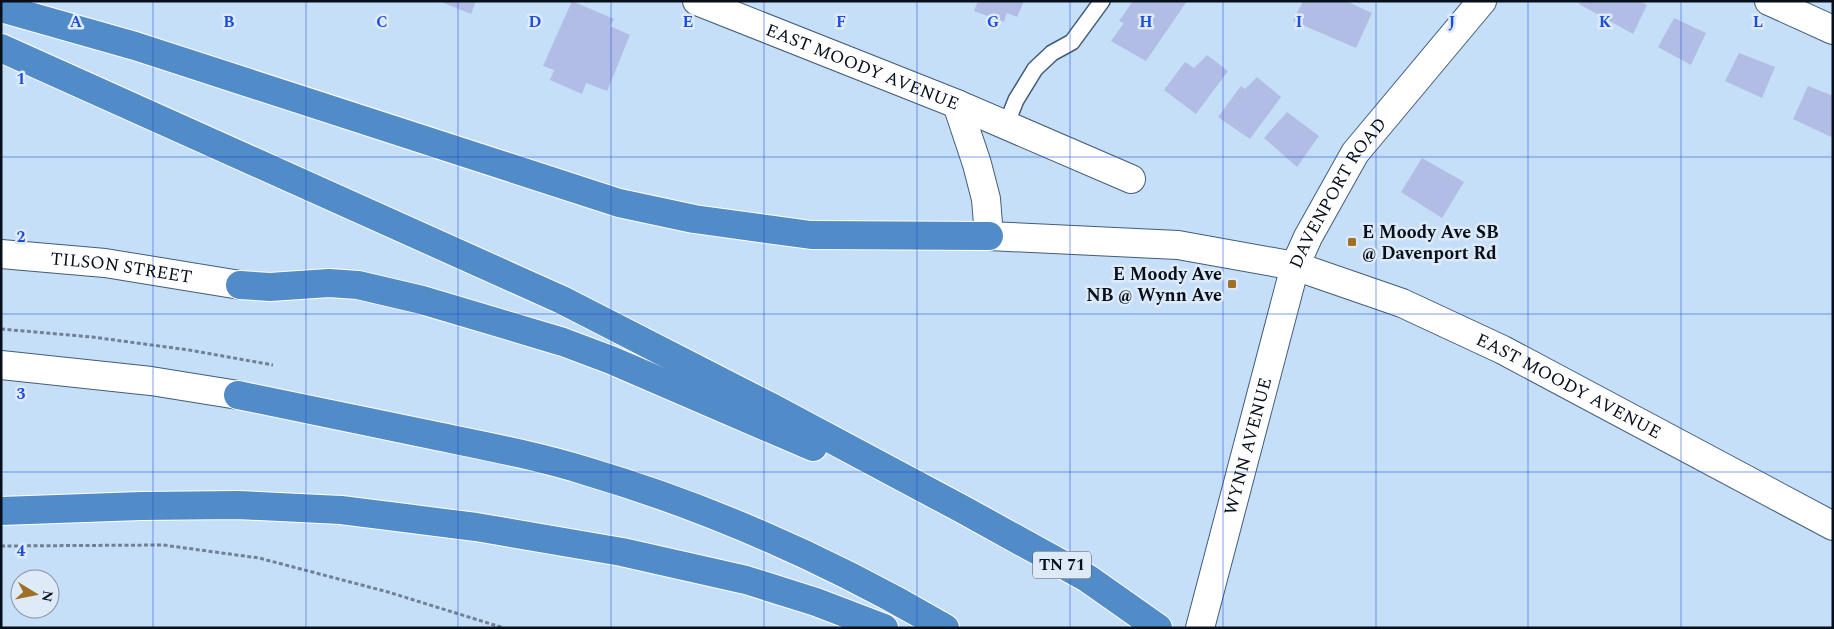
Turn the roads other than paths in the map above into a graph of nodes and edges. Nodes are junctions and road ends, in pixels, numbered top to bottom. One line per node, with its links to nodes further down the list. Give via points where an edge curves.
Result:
1 (697, 1): 9 (street, EAST MOODY AVENUE)
2 (1102, 1): 10 (lane, via 1072,42 1052,53 1036,69 1016,100)
3 (1482, 1): 14 (street, DAVENPORT ROAD, via 1355,153)
4 (1769, 1): 5 (street)
5 (1800, 7): 7 (street)
6 (1, 8): 12 (highway, via 135,46 619,203 694,219 810,235)
7 (1833, 30)
8 (1, 48): 18 (highway, via 562,300)
9 (956, 104): 10 (street); 12 (street, EAST MOODY AVENUE, via 986,199)
10 (1006, 125): 11 (street)
11 (1131, 179)
12 (989, 236): 14 (street, DAVENPORT ROAD, via 1178,245)
13 (1, 254): 15 (street, TILSON STREET, via 105,264)
14 (1295, 266): 20 (street, EAST MOODY AVENUE, via 1402,303 1503,350); 24 (street, WYNN AVENUE)
15 (240, 284): 18 (highway, via 270,287 330,283 358,285 422,300 563,342)
16 (1, 365): 17 (street, via 141,380)
17 (238, 395): 22 (highway, via 499,449 584,470 677,500 834,568)
18 (962, 509): 23 (highway, TN 71, via 1087,578)
19 (1, 511): 21 (highway, via 238,505 341,510 476,527 622,552 746,580)
20 (1833, 526)
21 (884, 628)
22 (945, 628)
23 (1158, 628)
24 (1200, 628)

